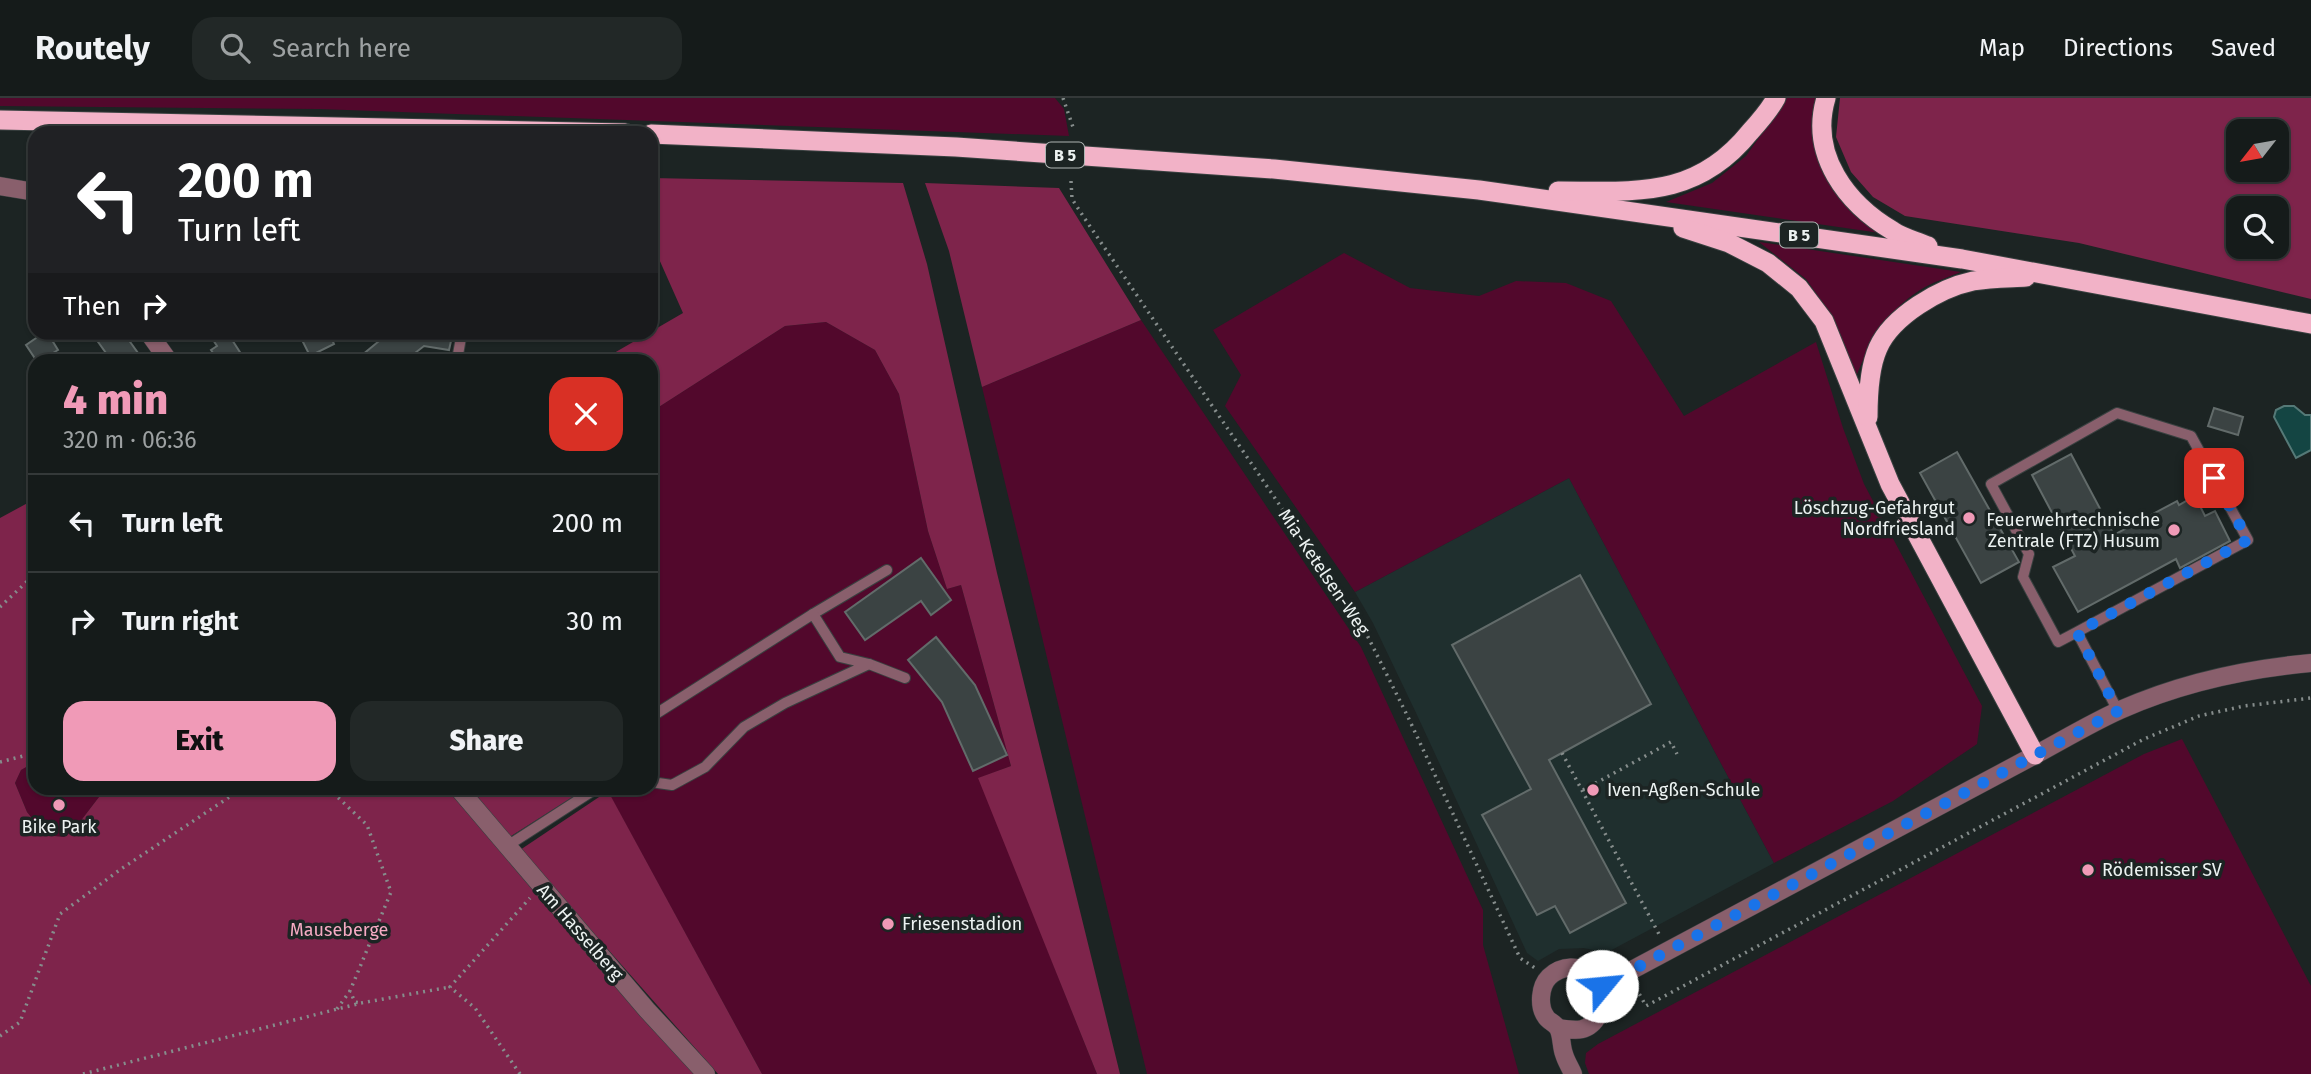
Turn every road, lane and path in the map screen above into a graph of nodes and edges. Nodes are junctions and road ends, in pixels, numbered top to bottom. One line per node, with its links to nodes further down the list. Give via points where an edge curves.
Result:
1 (1063, 98): 6 (path)
2 (1776, 98): 11 (highway, via 1737,149 1705,174 1675,186 1635,191)
3 (1826, 98): 13 (highway, via 1823,141 1836,180 1860,209 1895,233)
4 (0, 120): 5 (highway)
5 (288, 126)
6 (1074, 130)
7 (658, 134): 11 (highway, B 5, via 956,147 1274,170)
8 (1071, 181): 44 (path, Mia-Ketelsen-Weg, via 1072,199 1084,219 1364,629 1520,958)
9 (0, 186): 10 (street)
10 (28, 191)
11 (1479, 191): 12 (highway, B 5)
12 (1637, 212): 13 (highway, B 5); 16 (highway, via 1729,243 1768,263 1799,288 1824,321)
13 (1962, 259): 14 (highway, B 5)
14 (2054, 275): 15 (highway, B 5); 16 (highway, via 1973,281 1931,296 1902,318 1878,347 1868,392)
15 (2311, 324)
16 (1869, 435): 31 (highway, via 1890,484)
17 (887, 570): 20 (lane)
18 (28, 580): 19 (path)
19 (0, 607)
20 (813, 614): 23 (lane, via 840,657); 27 (lane)
21 (2077, 632): 21 (lane, via 2248,540 2191,436 2117,413 1991,484 2029,554 2023,577 2058,642); 26 (lane)
22 (2311, 663): 26 (street, via 2211,678)
23 (869, 664): 24 (lane); 33 (lane, via 744,727 705,767 672,785)
24 (905, 678)
25 (2311, 698): 43 (path, via 2244,705 2199,716 2144,739 1646,1006)
26 (2118, 711): 31 (street)
27 (658, 713)
28 (1562, 753): 34 (path)
29 (28, 754): 32 (path)
30 (1677, 754): 34 (path, via 1671,742)
31 (2035, 755): 41 (street)
32 (0, 762)
33 (658, 783)
34 (1583, 790): 41 (path)
35 (232, 795): 51 (path, via 60,914 20,1022)
36 (335, 795): 47 (path, via 367,825 391,892)
37 (464, 795): 39 (street, Am Hasselberg)
38 (586, 795): 39 (lane)
39 (506, 846): 55 (street, Am Hasselberg)
40 (525, 905): 46 (path)
41 (1667, 950): 43 (street)
42 (1593, 958): 43 (path, via 1605,961 1618,954)
43 (1627, 972): 45 (street)
44 (1548, 977): 45 (street, via 1568,967 1588,971); 50 (street, via 1540,997 1545,1017)
45 (1602, 986): 50 (street, via 1605,1003 1594,1023 1577,1031)
46 (450, 987): 48 (path); 54 (path, via 475,1008)
47 (351, 991): 48 (path, via 355,1002); 49 (path)
48 (361, 1003): 49 (path)
49 (336, 1010): 52 (path)
50 (1558, 1028): 56 (street)
51 (0, 1036)
52 (98, 1073): 53 (path)
53 (83, 1074)
54 (520, 1074)
55 (706, 1074)
56 (1573, 1074)

